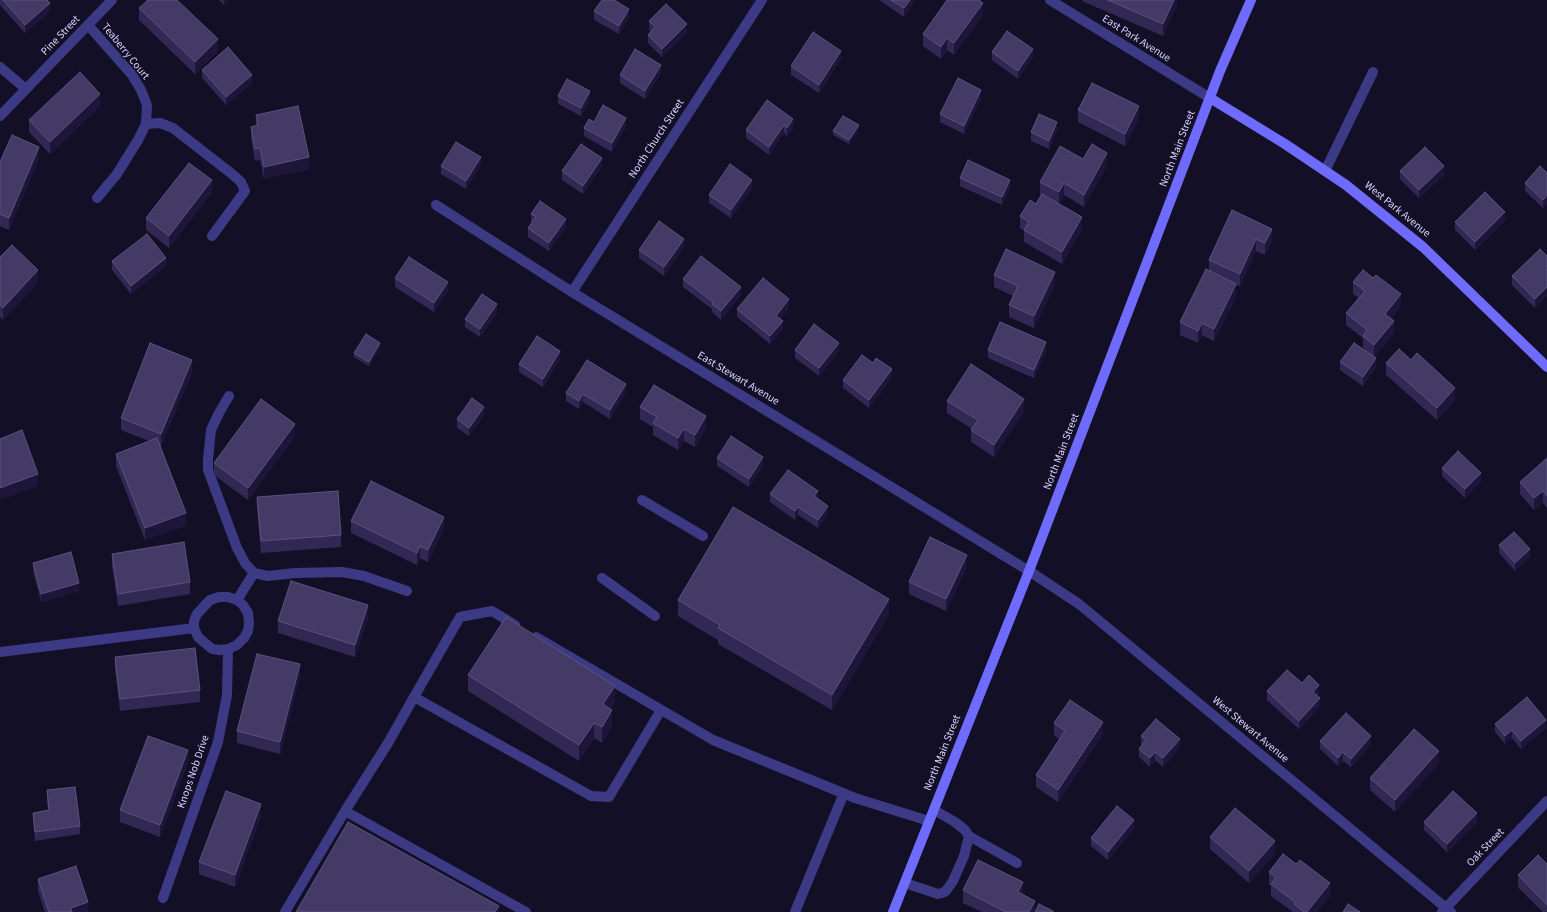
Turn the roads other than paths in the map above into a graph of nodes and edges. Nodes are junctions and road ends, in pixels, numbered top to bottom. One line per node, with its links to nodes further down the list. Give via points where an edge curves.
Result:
1 (112, 0): 5 (street, Pine Street)
2 (762, 0): 16 (street, North Church Street)
3 (1050, 0): 9 (street, East Park Avenue)
4 (1249, 1): 9 (main road, North Main Street)
5 (88, 25): 8 (street, Pine Street); 11 (street, Teaberry Court, via 132,75 141,90 147,105)
6 (0, 67): 8 (street)
7 (1373, 72): 12 (street)
8 (26, 89): 10 (street, Pine Street)
9 (1210, 98): 12 (main road, West Park Avenue); 21 (main road, North Main Street)
10 (0, 116)
11 (146, 124): 13 (street, Teaberry Court, via 117,174); 15 (street, via 160,123 173,128 241,182 245,191)
12 (1325, 171): 17 (main road, West Park Avenue, via 1423,247)
13 (97, 198)
14 (436, 205): 16 (street, East Stewart Avenue)
15 (212, 236)
16 (572, 292): 21 (street, East Stewart Avenue)
17 (1547, 367)
18 (229, 396): 22 (street, via 211,430 208,470 237,548)
19 (642, 500): 20 (street)
20 (703, 536)
21 (1029, 571): 34 (main road, North Main Street); 41 (street, West Stewart Avenue, via 1079,604)
22 (254, 573): 24 (street, via 268,576 342,572 364,576); 25 (street)
23 (602, 578): 26 (street)
24 (407, 591)
25 (237, 600): 27 (street, via 228,597 210,600 197,614); 28 (street, via 248,613 248,631 237,645)
26 (655, 616)
27 (194, 628): 28 (street, via 198,637 212,649); 29 (street)
28 (228, 649): 40 (street, Knops Nob Drive, via 227,695 218,742)
29 (0, 652)
30 (414, 697): 31 (street, via 460,617 492,611); 31 (street, via 591,796 609,797); 35 (street)
31 (661, 710): 32 (street, via 713,740)
32 (844, 793): 36 (street); 44 (street)
33 (1547, 801): 41 (street, Oak Street)
34 (934, 810): 36 (main road, North Main Street); 37 (street, via 955,822)
35 (345, 811): 42 (street); 43 (street)
36 (929, 821): 39 (main road, North Main Street)
37 (969, 836): 38 (street); 39 (street, via 964,856 946,891 938,894)
38 (1017, 863)
39 (905, 883): 45 (main road, North Main Street)
40 (164, 898)
41 (1446, 910)
42 (285, 912)
43 (526, 912)
44 (794, 912)
45 (893, 912)

